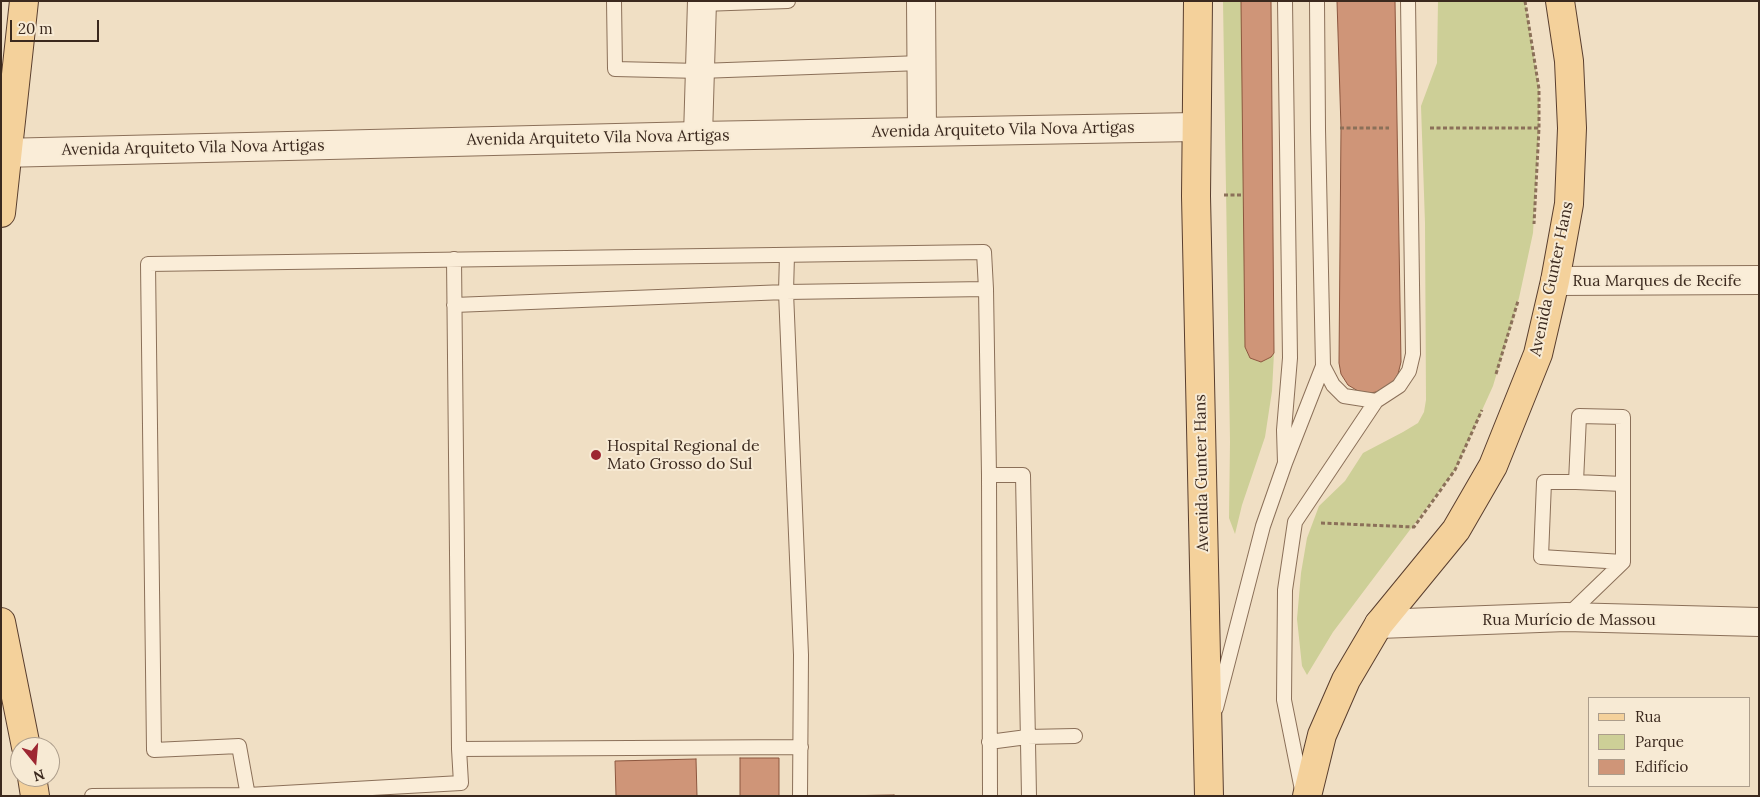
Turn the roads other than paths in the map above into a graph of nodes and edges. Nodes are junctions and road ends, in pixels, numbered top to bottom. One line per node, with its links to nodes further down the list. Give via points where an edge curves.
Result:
1 (24, 1): 16 (main road)
2 (614, 1): 12 (lane, via 615,69)
3 (788, 1): 10 (lane)
4 (921, 1): 11 (street)
5 (1198, 1): 13 (main road, Avenida Gunter Hans)
6 (1285, 1): 27 (lane, via 1290,358 1284,430)
7 (1318, 1): 25 (lane)
8 (1408, 1): 26 (lane, via 1413,354 1409,371 1399,386)
9 (1560, 1): 21 (main road, Avenida Gunter Hans, via 1569,61 1572,128 1569,204)
10 (702, 2): 12 (street)
11 (921, 63): 12 (lane); 14 (street)
12 (700, 71): 15 (street)
13 (1196, 127): 14 (street, Avenida Arquiteto Vila Nova Artigas); 39 (main road, Avenida Gunter Hans)
14 (922, 131): 15 (street, Avenida Arquiteto Vila Nova Artigas)
15 (698, 136): 16 (street, Avenida Arquiteto Vila Nova Artigas)
16 (5, 153): 17 (main road)
17 (1, 212)
18 (787, 255): 19 (lane); 22 (lane, via 984,252); 23 (lane)
19 (454, 259): 24 (lane); 44 (lane, via 148,264 154,750 239,746)
20 (1759, 280): 21 (street, Rua Marques de Recife)
21 (1555, 281): 35 (main road, Avenida Gunter Hans, via 1538,354 1493,466 1456,530)
22 (986, 289): 23 (lane); 28 (lane)
23 (786, 292): 24 (lane); 41 (lane)
24 (454, 305): 42 (lane)
25 (1323, 366): 26 (lane, via 1333,385 1344,396); 27 (lane)
26 (1376, 401): 49 (lane, via 1295,522 1285,590 1284,700)
27 (1285, 463): 39 (lane, via 1262,526)
28 (990, 474): 38 (lane, via 1023,475); 40 (lane)
29 (1576, 482): 30 (lane); 30 (lane, via 1580,416 1623,417); 31 (lane, via 1544,482 1541,557)
30 (1623, 484): 31 (lane)
31 (1623, 562): 32 (lane)
32 (1566, 617): 34 (street, Rua Murício de Massou); 35 (street, Rua Murício de Massou)
33 (1, 622): 37 (main road)
34 (1759, 622)
35 (1379, 624): 50 (main road, Avenida Gunter Hans, via 1346,680 1322,736)
36 (1075, 736): 38 (lane)
37 (24, 737)
38 (1027, 737): 40 (lane); 47 (lane)
39 (1208, 738): 48 (main road, Avenida Gunter Hans)
40 (990, 742): 46 (lane)
41 (802, 747): 42 (lane); 45 (lane)
42 (459, 749): 44 (lane, via 461,783)
43 (92, 796): 44 (lane)
44 (248, 796)
45 (800, 796)
46 (990, 796)
47 (1030, 796)
48 (1209, 796)
49 (1303, 796)
50 (1308, 796)

